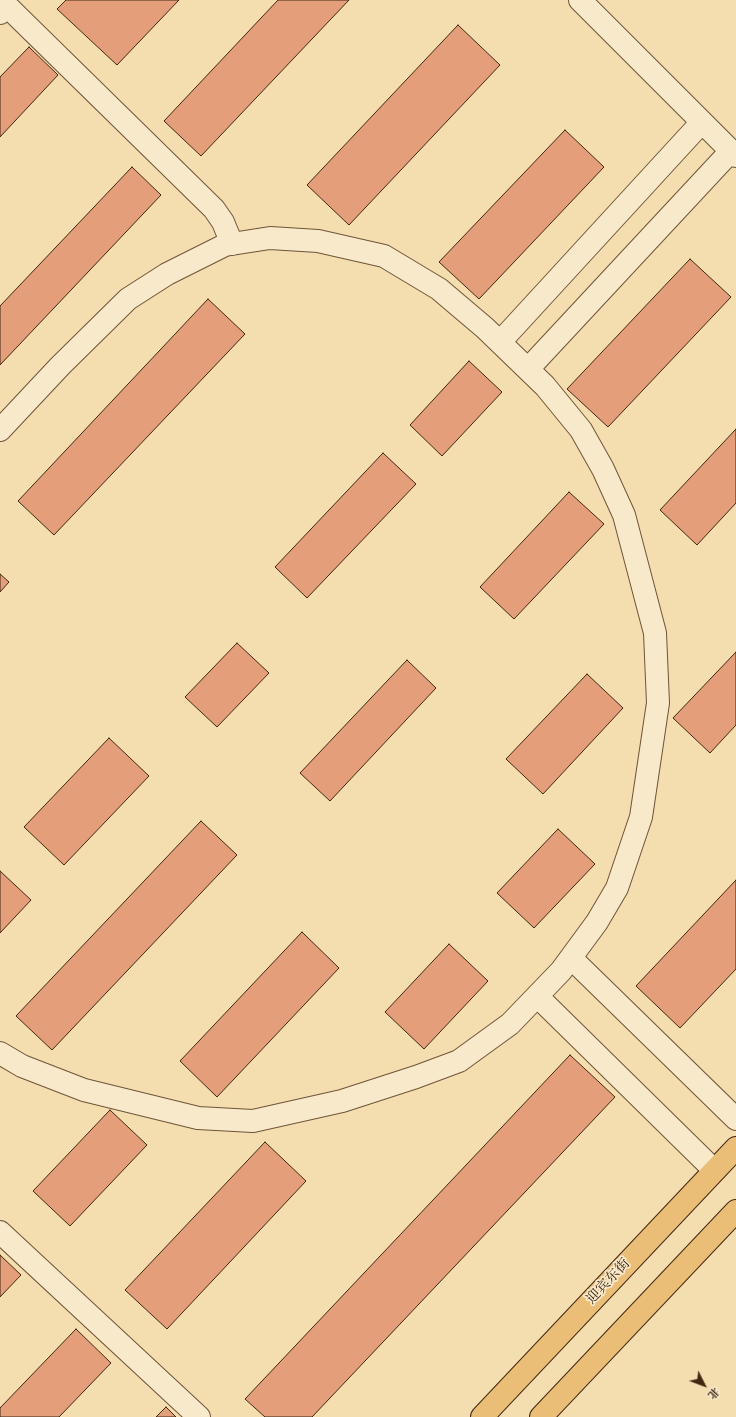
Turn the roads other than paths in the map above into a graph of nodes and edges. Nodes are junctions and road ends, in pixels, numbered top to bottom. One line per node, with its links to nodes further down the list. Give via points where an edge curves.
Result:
1 (580, 0): 3 (street)
2 (0, 13): 5 (street, via 7,6 214,209 223,222)
3 (702, 122): 4 (street); 6 (street)
4 (733, 153): 7 (street)
5 (232, 244): 6 (street, via 270,238 318,241 384,256 438,289); 8 (street, via 225,245 167,274 128,299)
6 (500, 342): 7 (street)
7 (528, 369): 9 (street, via 581,430 603,469 624,515 655,633 658,703 641,817 617,888)
8 (0, 430)
9 (571, 958): 10 (street); 12 (street)
10 (537, 996): 11 (street, via 510,1024 459,1061 342,1101 253,1121 198,1118 84,1090 22,1066); 14 (street)
11 (0, 1053)
12 (736, 1119)
13 (736, 1148): 14 (main road, 迎宾东街)
14 (714, 1170): 19 (main road, 迎宾东街)
15 (736, 1211): 17 (main road)
16 (0, 1232): 18 (street)
17 (543, 1416)
18 (200, 1417)
19 (482, 1417)

